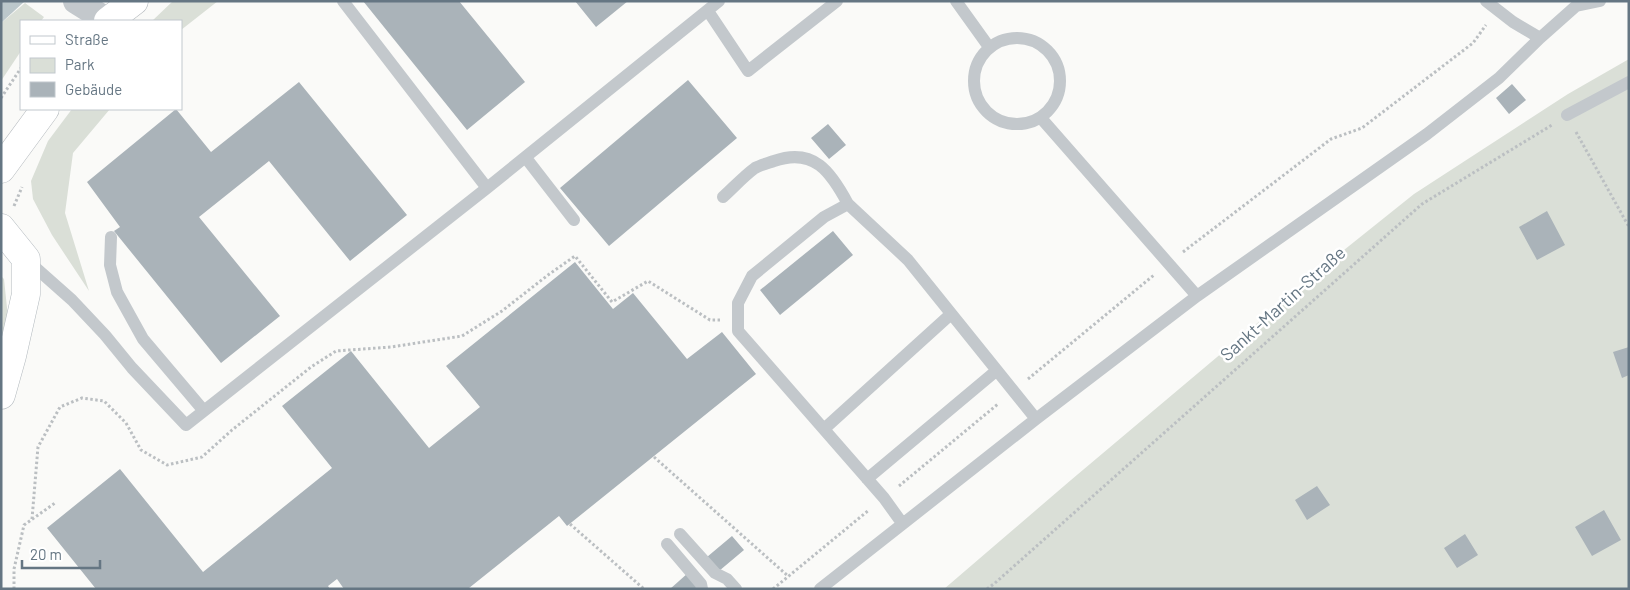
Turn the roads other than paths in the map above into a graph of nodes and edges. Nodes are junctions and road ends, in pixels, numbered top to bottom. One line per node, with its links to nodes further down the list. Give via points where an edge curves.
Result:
1 (76, 1): 11 (street)
2 (134, 1): 12 (street)
3 (343, 1): 21 (lane)
4 (720, 1): 10 (lane)
5 (837, 1): 10 (lane, via 748,71)
6 (956, 1): 14 (lane)
7 (1486, 1): 13 (lane)
8 (1600, 1): 9 (lane)
9 (1577, 4): 13 (lane)
10 (708, 11): 19 (lane)
11 (106, 20)
12 (109, 20)
13 (1540, 38): 28 (lane, via 1499,78 1427,134)
14 (989, 47): 18 (lane, via 979,58 973,87 986,112 998,121 1012,125 1027,124); 18 (lane, via 1015,37 1029,39 1052,55 1059,68 1061,82 1058,96)
15 (1629, 82): 17 (lane)
16 (44, 110): 20 (street)
17 (1567, 116)
18 (1041, 118): 28 (lane)
19 (526, 158): 21 (lane); 24 (lane)
20 (1, 169)
21 (487, 188): 32 (lane)
22 (723, 197): 23 (lane, via 757,167 783,158 810,158 827,171)
23 (848, 204): 29 (lane, via 908,260); 34 (lane, via 824,217 752,276 738,303 738,331)
24 (574, 220)
25 (1, 228): 27 (street)
26 (111, 237): 32 (lane, via 110,265 117,292 143,339)
27 (26, 259): 31 (street, via 26,294); 32 (lane, via 72,300 186,426)
28 (1197, 296): 33 (lane)
29 (951, 314): 30 (lane); 34 (lane)
30 (996, 370): 33 (lane); 35 (lane)
31 (1, 395)
32 (204, 411)
33 (1036, 419): 36 (lane)
34 (824, 429): 35 (lane)
35 (867, 479): 36 (lane)
36 (902, 523): 41 (lane)
37 (680, 534): 40 (lane, via 715,573)
38 (667, 544): 39 (lane)
39 (702, 589)
40 (736, 589)
41 (820, 589)

